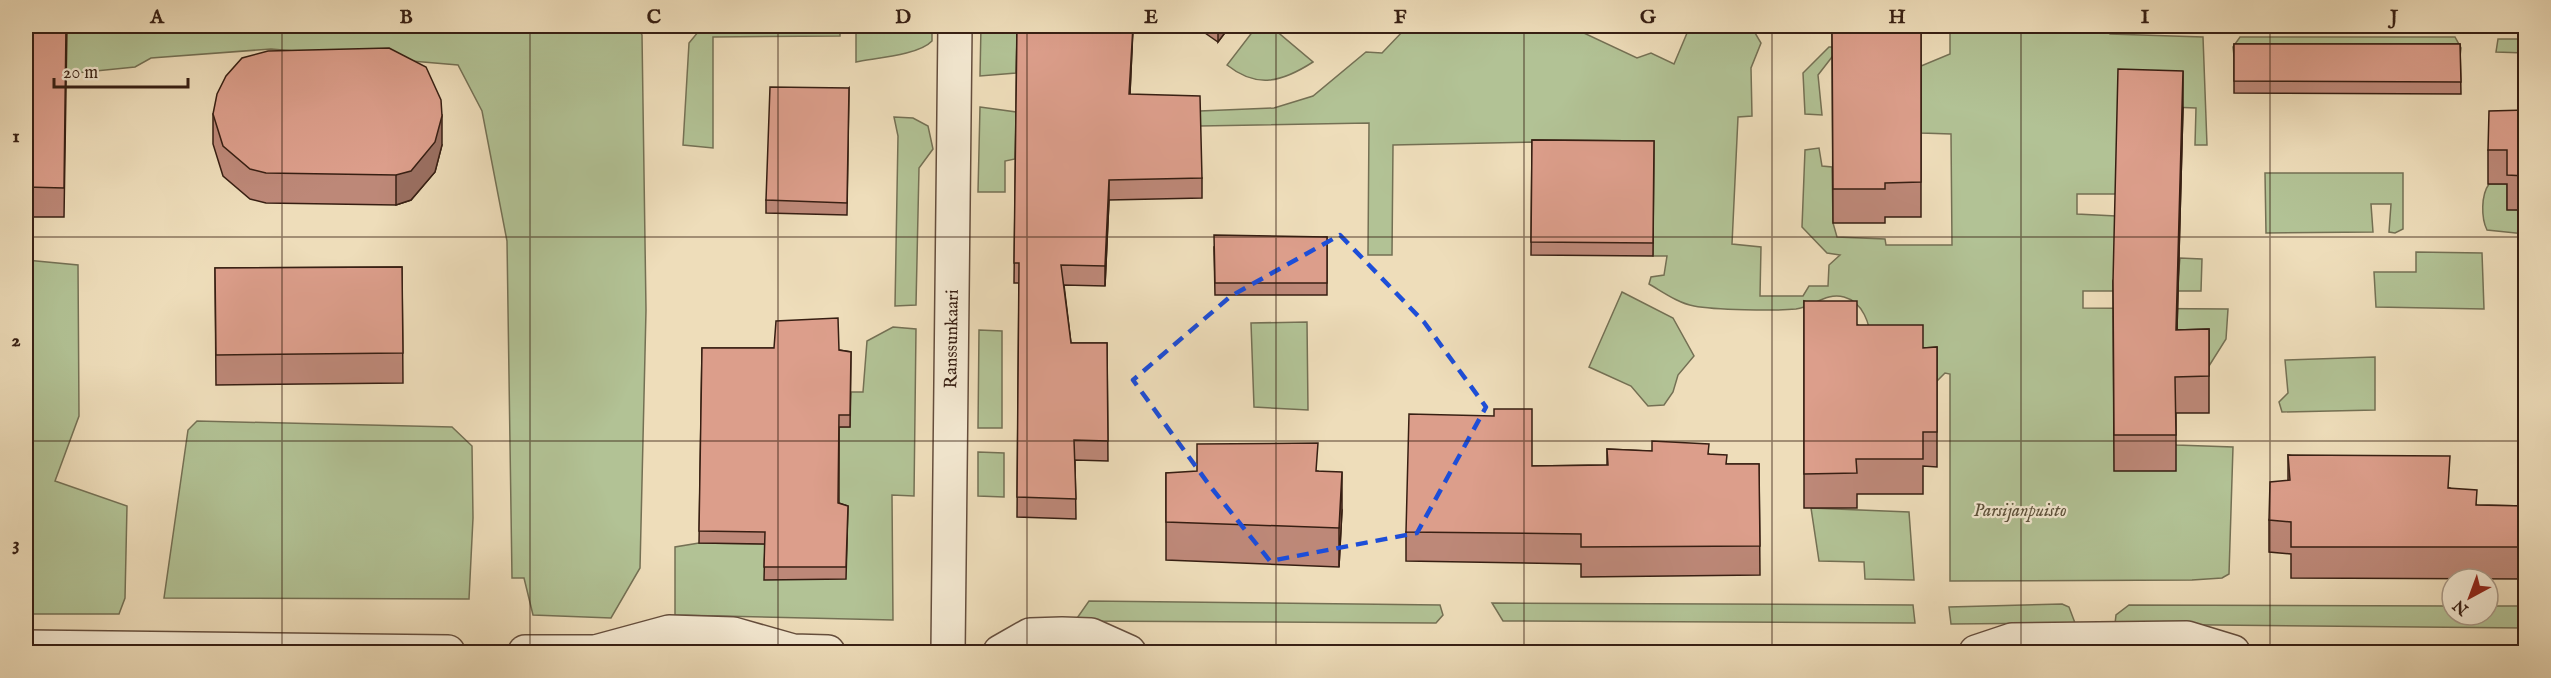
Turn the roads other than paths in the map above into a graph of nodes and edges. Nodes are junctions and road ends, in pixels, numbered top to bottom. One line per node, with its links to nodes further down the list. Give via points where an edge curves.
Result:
1 (955, 26): 8 (street, Ranssunkaari)
2 (26, 647): 3 (street)
3 (448, 652)
4 (525, 652): 5 (street)
5 (602, 652): 6 (street, via 669,632 733,634)
6 (791, 652): 7 (street)
7 (828, 652)
8 (948, 652)
9 (1000, 652): 10 (street, via 1029,635 1062,634 1091,635)
10 (1129, 652)
11 (1976, 652): 12 (street, via 2012,640 2187,638)
12 (2233, 652)

